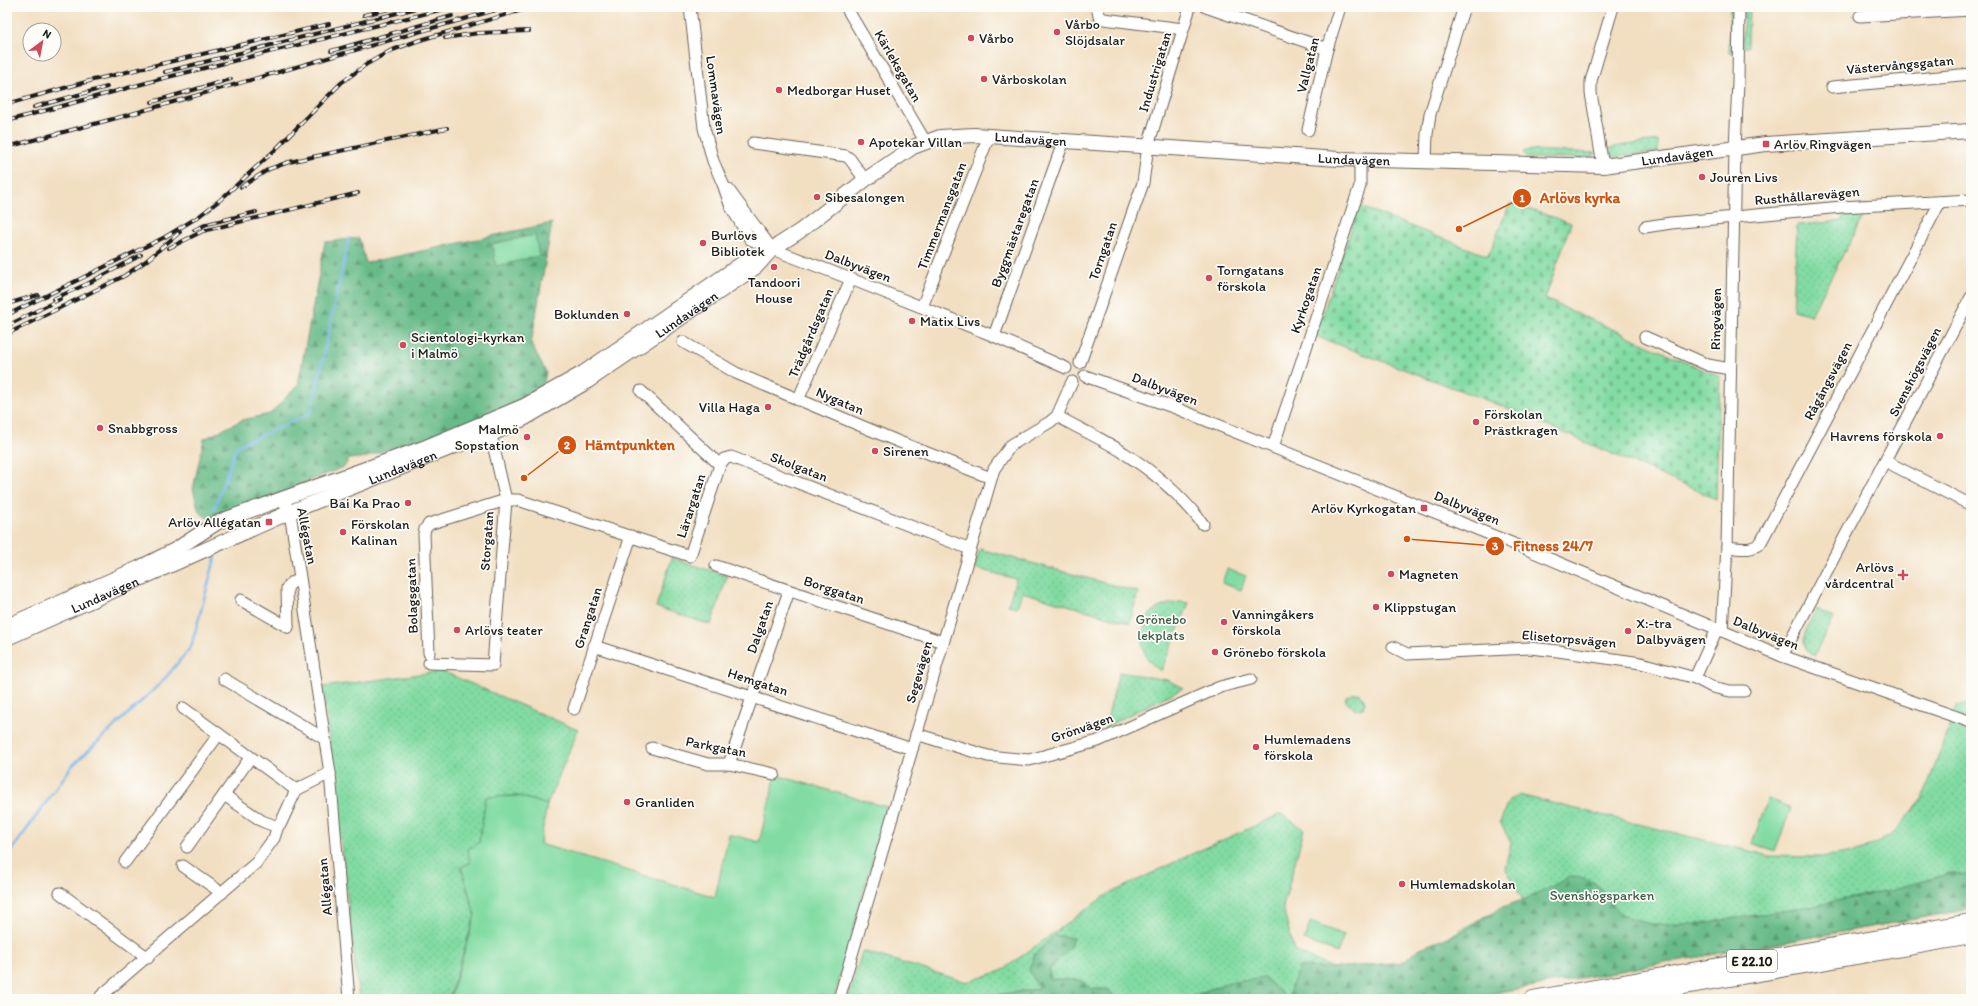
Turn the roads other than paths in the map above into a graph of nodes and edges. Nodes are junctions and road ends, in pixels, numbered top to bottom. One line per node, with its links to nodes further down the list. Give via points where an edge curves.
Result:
1 (690, 7): 32 (street, Lommavägen, via 704,128 713,161 724,184 731,208 750,239)
2 (846, 7): 20 (street, Kärleksgatan)
3 (1097, 7): 12 (street, via 1099,16 1104,19)
4 (1190, 7): 12 (street, Industrigatan)
5 (1206, 7): 13 (street)
6 (1340, 7): 13 (street, Vallgatan)
7 (1464, 7): 25 (street, via 1430,114)
8 (1613, 7): 26 (street, via 1591,81)
9 (1738, 7): 23 (street, Ringvägen)
10 (1971, 10): 11 (street)
11 (1860, 16)
12 (1183, 29): 22 (street, Industrigatan)
13 (1327, 49): 16 (street, Vallgatan)
14 (1971, 74): 15 (street, Västervångsgatan)
15 (1832, 87)
16 (1308, 130)
17 (1971, 131): 23 (main road, Lundavägen, via 1766,144)
18 (988, 136): 19 (main road, Lundavägen); 20 (main road, Lundavägen, via 954,135); 35 (street, Timmermansgatan)
19 (1064, 140): 22 (main road, Lundavägen); 36 (street, Byggmästaregatan)
20 (925, 141): 27 (main road, Lundavägen)
21 (753, 143): 27 (street, via 846,156)
22 (1148, 146): 24 (main road, Lundavägen); 39 (street, Torngatan, via 1141,189)
23 (1735, 149): 26 (main road, Lundavägen); 30 (street, Ringvägen)
24 (1360, 160): 25 (main road, Lundavägen); 48 (street, Kyrkogatan, via 1360,186)
25 (1426, 161): 26 (main road, Lundavägen)
26 (1603, 166)
27 (865, 180): 32 (main road, Lundavägen, via 800,231)
28 (1971, 200): 29 (street, Rusthållarevägen)
29 (1940, 202): 30 (street, Rusthållarevägen, via 1841,207); 58 (street, Rågångsvägen, via 1761,542 1749,549)
30 (1733, 218): 31 (street, Rusthållarevägen); 41 (street, Ringvägen)
31 (1646, 227)
32 (772, 249): 33 (street, Dalbyvägen); 47 (main road, Lundavägen, via 747,260 583,374)
33 (851, 279): 35 (street, Dalbyvägen); 45 (street, Trädgårdsgatan)
34 (1971, 297): 49 (street, Svenshögsvägen)
35 (922, 307): 36 (street, Dalbyvägen)
36 (994, 336): 40 (street, Dalbyvägen)
37 (1645, 337): 41 (street, via 1708,365)
38 (683, 342): 45 (street, Nygatan, via 736,373)
39 (1080, 363): 40 (street, via 1072,363); 42 (street)
40 (1066, 368): 43 (street, via 1066,377)
41 (1730, 370): 58 (street, Ringvägen)
42 (1085, 376): 43 (street, via 1080,382); 48 (street, Dalbyvägen)
43 (1072, 382): 46 (street)
44 (641, 391): 50 (street)
45 (798, 400): 51 (street, Nygatan)
46 (1057, 416): 51 (street, Segevägen, via 1011,445 998,462); 56 (street, via 1123,452 1148,470 1174,490)
47 (490, 428): 52 (main road, Lundavägen, via 426,447); 53 (street, Storgatan); 55 (main road, Lundavägen, via 441,452)
48 (1273, 447): 65 (street, Dalbyvägen)
49 (1885, 461): 54 (street); 70 (street, Svenshögsvägen)
50 (720, 465): 57 (street, Lärargatan, via 690,556); 59 (street, Skolgatan, via 724,458 731,457)
51 (991, 478): 59 (street, Segevägen)
52 (282, 498): 55 (street, Allégatan); 64 (main road, Lundavägen, via 218,522 175,550)
53 (506, 500): 57 (street, via 518,500); 71 (street, Storgatan); 71 (street, Bolagsgatan, via 429,524 425,529 429,658)
54 (1971, 505)
55 (290, 512): 61 (street, Allégatan); 66 (main road, Lundavägen)
56 (1203, 524)
57 (631, 536): 68 (street, Grangatan)
58 (1726, 547): 65 (street, Ringvägen)
59 (970, 549): 67 (street, Segevägen)
60 (716, 566): 62 (street, Borggatan)
61 (300, 580): 63 (street, Allégatan, via 291,583 287,588 288,627); 82 (street, Allégatan)
62 (789, 591): 67 (street, Borggatan); 76 (street, Dalgatan)
63 (241, 600)
64 (7, 626)
65 (1719, 630): 70 (street, Dalbyvägen); 72 (street)
66 (7, 638)
67 (943, 642): 81 (street, Segevägen)
68 (594, 646): 76 (street, Hemgatan); 78 (street, Grangatan)
69 (1392, 647): 72 (street, Elisetorpsvägen, via 1407,654 1530,648 1625,659)
70 (1782, 656): 79 (street, Dalbyvägen)
71 (493, 665)
72 (1695, 678): 75 (street, Elisetorpsvägen, via 1724,690)
73 (224, 679): 82 (street)
74 (1251, 679): 81 (street, Grönvägen, via 1220,687 1098,741 1029,760 988,756)
75 (1744, 691)
76 (752, 696): 84 (street, Hemgatan); 86 (street, Dalgatan)
77 (183, 708): 80 (street)
78 (574, 709)
79 (1971, 722)
80 (219, 734): 85 (street); 93 (street)
81 (916, 734): 84 (street, Segevägen)
82 (325, 739): 87 (street, Allégatan)
83 (652, 748): 86 (street, Parkgatan, via 708,764)
84 (912, 749): 102 (street, Segevägen)
85 (250, 758): 89 (street); 90 (street)
86 (729, 764): 88 (street, Parkgatan)
87 (330, 773): 89 (street); 101 (street, Allégatan)
88 (774, 774)
89 (296, 790): 91 (street)
90 (224, 794): 91 (street, via 262,821); 92 (street)
91 (278, 826): 96 (street, via 267,850)
92 (187, 847)
93 (125, 862)
94 (183, 866): 96 (street)
95 (60, 893): 99 (street)
96 (222, 893): 99 (street)
97 (1971, 922): 103 (highway, E 22.10)
98 (1971, 936): 104 (highway, E 22.10)
99 (148, 958): 100 (street)
100 (101, 996)
101 (349, 999)
102 (839, 999)
103 (1533, 999)
104 (1609, 999)

